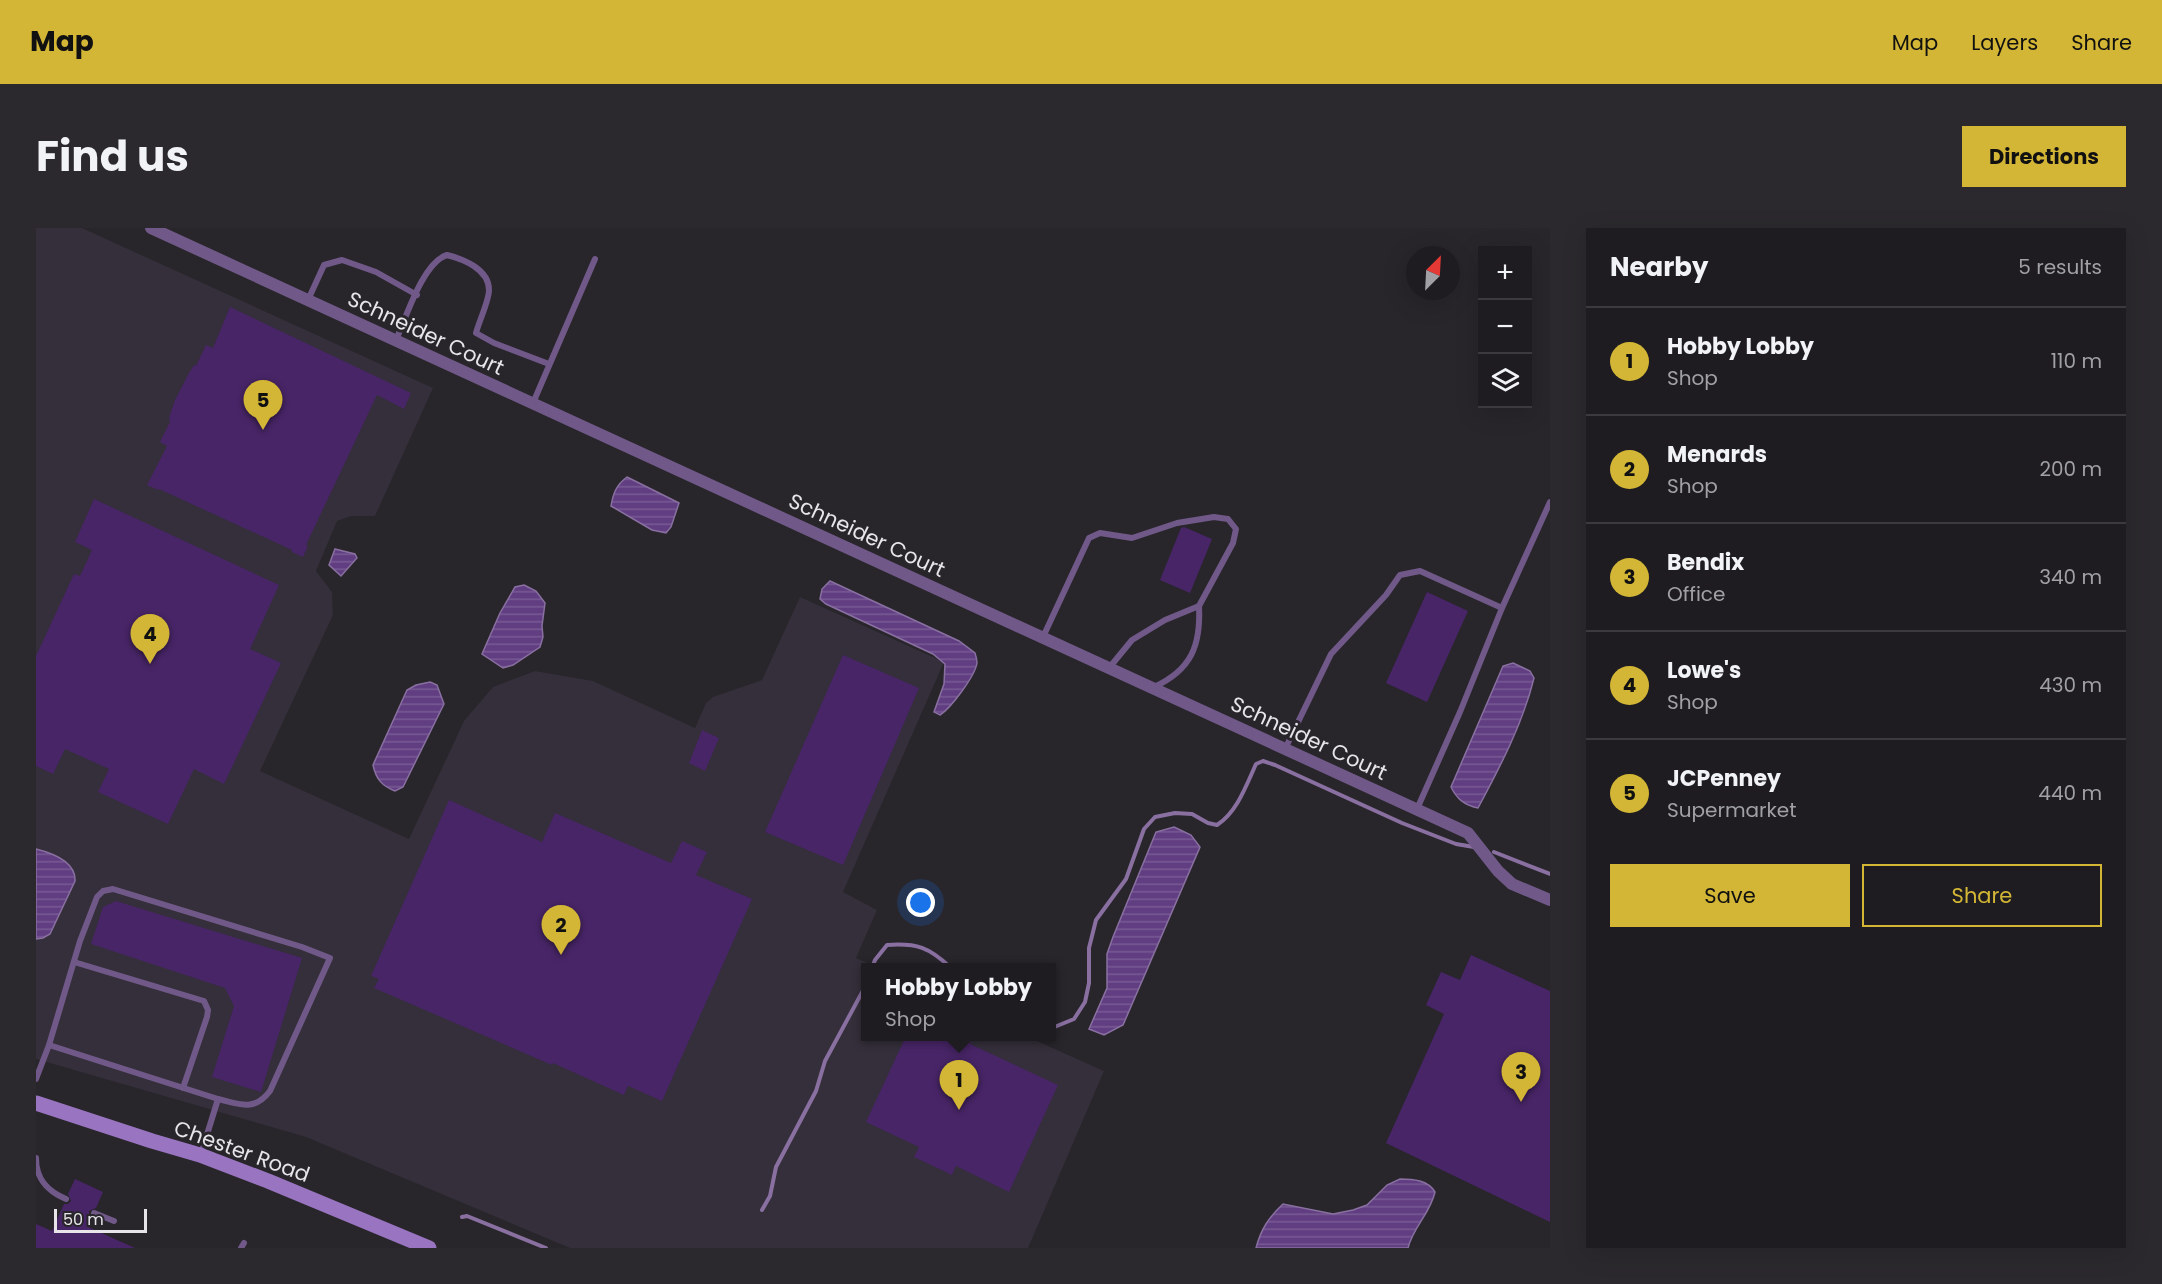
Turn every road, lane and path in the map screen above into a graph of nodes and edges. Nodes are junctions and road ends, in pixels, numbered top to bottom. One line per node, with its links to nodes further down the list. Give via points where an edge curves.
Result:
1 (151, 228): 4 (street, Schneider Court)
2 (595, 259): 6 (lane)
3 (417, 295): 4 (lane, via 376,272 342,260 324,265); 5 (lane); 6 (lane, via 427,271 439,257 447,255 467,262 478,268 489,290 476,333)
4 (308, 300): 5 (street, Schneider Court)
5 (396, 340): 7 (street, Schneider Court)
6 (549, 364): 7 (lane)
7 (533, 404): 11 (street, Schneider Court)
8 (1550, 502): 10 (lane)
9 (1199, 606): 11 (lane, via 1233,543 1236,529 1228,519 1214,517 1177,523 1132,538 1100,533 1089,538); 12 (lane, via 1132,640); 13 (lane, via 1197,643 1191,656 1179,672)
10 (1502, 608): 14 (lane, via 1420,571 1400,575 1331,654); 15 (lane)
11 (1043, 637): 12 (street, Schneider Court)
12 (1109, 668): 13 (street, Schneider Court)
13 (1153, 688): 14 (street, Schneider Court)
14 (1285, 748): 15 (street, Schneider Court)
15 (1417, 809): 16 (street, Schneider Court, via 1468,833 1512,884)
16 (1550, 900)
17 (74, 962): 18 (lane); 20 (lane, via 204,1002 207,1017); 21 (lane, via 97,897 113,889 330,958 264,1100 248,1106)
18 (49, 1045): 19 (lane); 20 (lane)
19 (36, 1079)
20 (183, 1088): 21 (lane)
21 (219, 1099): 23 (lane)
22 (36, 1103): 23 (street, Chester Road)
23 (200, 1155): 28 (street, Chester Road)
24 (36, 1158): 25 (lane, via 39,1175 47,1188)
25 (66, 1199)
26 (94, 1213): 27 (lane)
27 (114, 1221)
28 (429, 1248)

